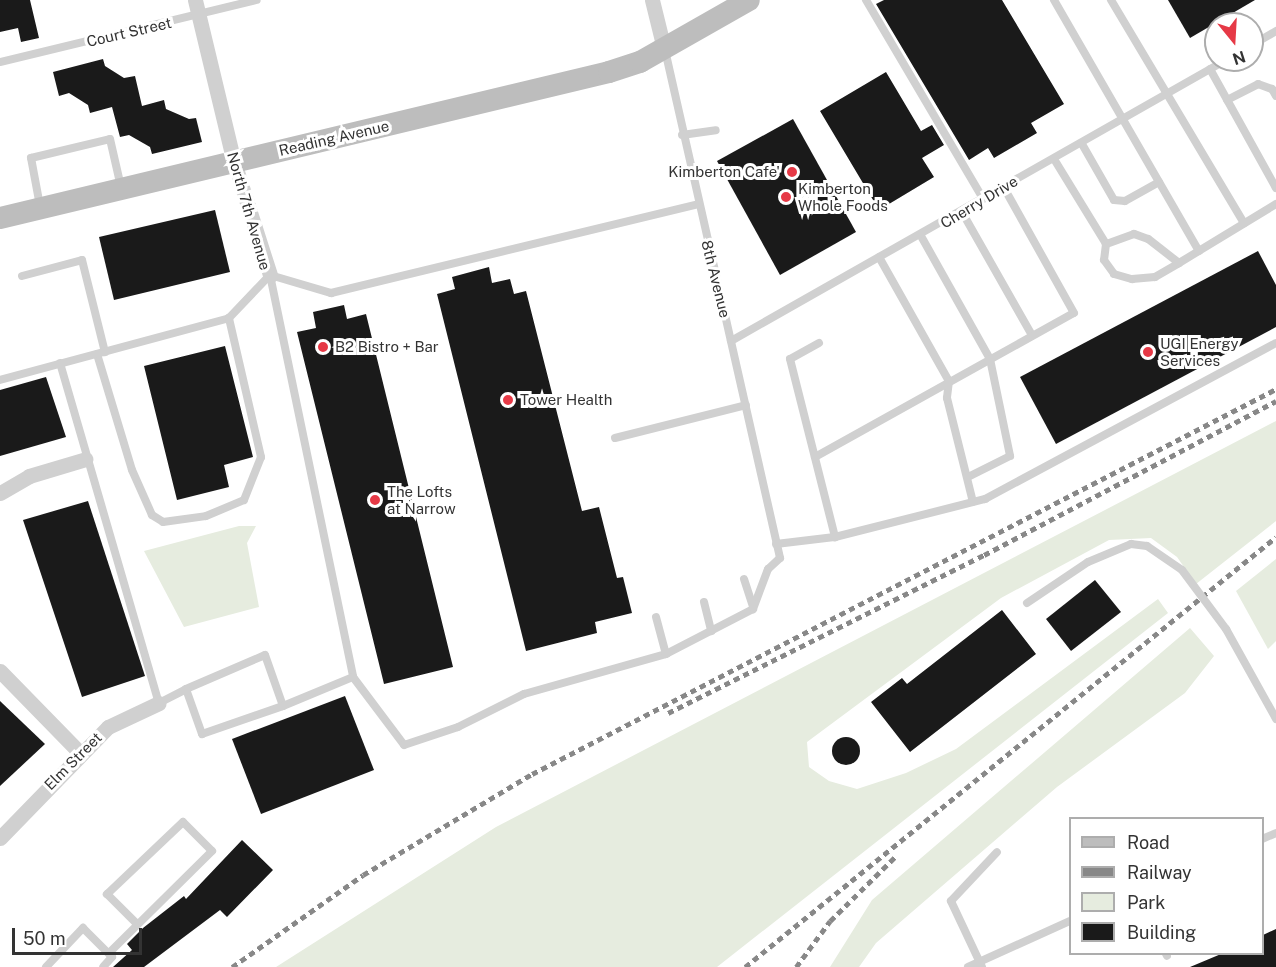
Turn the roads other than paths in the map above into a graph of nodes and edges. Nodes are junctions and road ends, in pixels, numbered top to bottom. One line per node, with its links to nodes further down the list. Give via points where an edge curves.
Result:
1 (257, 0): 7 (lane, Court Street)
2 (652, 0): 8 (street, 8th Avenue)
3 (749, 0): 8 (street, Reading Avenue)
4 (866, 0): 25 (lane)
5 (1054, 0): 15 (lane)
6 (1112, 0): 12 (lane)
7 (197, 7): 9 (lane, Court Street); 20 (street, North 7th Avenue)
8 (664, 49): 17 (lane, 8th Avenue); 20 (street, Reading Avenue, via 609,72)
9 (0, 62)
10 (1205, 72): 12 (lane, Cherry Drive)
11 (1212, 72): 14 (lane)
12 (1166, 95): 15 (lane, Cherry Drive); 31 (lane)
13 (1276, 96): 14 (lane, via 1272,89 1258,84)
14 (1227, 100): 23 (lane)
15 (1124, 119): 18 (lane, Cherry Drive); 21 (lane)
16 (716, 130): 17 (lane)
17 (682, 135): 26 (lane, 8th Avenue)
18 (1082, 144): 19 (lane, Cherry Drive); 21 (lane, via 1114,201 1125,201)
19 (1054, 159): 22 (lane, Cherry Drive); 33 (lane)
20 (234, 162): 24 (street, Reading Avenue); 37 (street, North 7th Avenue)
21 (1159, 182): 34 (lane)
22 (1004, 186): 25 (lane, Cherry Drive); 40 (lane, via 1074,313)
23 (1276, 188)
24 (121, 189): 28 (street, Reading Avenue); 28 (lane, via 110,139 31,158)
25 (983, 199): 29 (lane, Cherry Drive)
26 (698, 204): 37 (lane, via 331,292); 41 (lane, 8th Avenue)
27 (1276, 204): 31 (lane)
28 (41, 208): 30 (street, Reading Avenue)
29 (962, 212): 32 (lane, Cherry Drive); 40 (lane)
30 (0, 218)
31 (1244, 224): 34 (lane)
32 (921, 236): 35 (lane, Cherry Drive); 45 (lane)
33 (1106, 244): 36 (lane, via 1134,234 1148,239); 36 (lane, via 1104,260 1114,274 1132,279 1155,277)
34 (1199, 250): 36 (lane)
35 (879, 257): 41 (lane, Cherry Drive); 48 (lane)
36 (1179, 263)
37 (270, 275): 39 (lane, North 7th Avenue); 66 (lane)
38 (22, 276): 44 (lane, via 82,260)
39 (229, 318): 44 (lane); 44 (lane, via 261,457 244,500 206,516 163,522 152,515 132,470)
40 (1032, 335): 45 (lane)
41 (731, 341): 49 (lane, 8th Avenue)
42 (819, 343): 51 (lane, via 790,359)
43 (1276, 343): 55 (lane)
44 (101, 353): 46 (lane)
45 (990, 359): 48 (lane); 53 (lane, via 1010,456)
46 (60, 363): 47 (lane); 52 (lane)
47 (0, 380)
48 (949, 381): 51 (lane); 53 (lane, via 947,398)
49 (746, 405): 50 (lane); 57 (lane, 8th Avenue)
50 (615, 438)
51 (815, 457): 56 (lane)
52 (86, 459): 54 (street, via 29,476); 68 (lane)
53 (968, 477): 55 (lane)
54 (0, 493)
55 (973, 502): 56 (lane)
56 (835, 537): 57 (lane)
57 (776, 544): 61 (lane, 8th Avenue, via 780,558 768,569)
58 (744, 579): 61 (lane)
59 (704, 602): 63 (lane)
60 (1027, 603): 70 (lane, bridge, via 1088,562 1131,544 1147,546 1182,570 1226,629)
61 (753, 609): 63 (lane)
62 (656, 617): 64 (lane)
63 (711, 631): 64 (lane)
64 (666, 654): 66 (lane, via 524,694 458,727 404,746)
65 (0, 671): 71 (street)
66 (353, 677): 69 (lane)
67 (186, 688): 68 (lane); 69 (lane, via 202,734); 69 (lane, via 265,655)
68 (159, 703): 71 (street, Elm Street, via 108,727)
69 (283, 706)
70 (1276, 719)
71 (80, 753): 72 (street, Elm Street)
72 (2, 832)
73 (997, 852): 77 (lane, via 951,901)
74 (1069, 922): 77 (lane)
75 (137, 924): 75 (lane, via 212,851 183,822 107,894); 76 (lane)
76 (109, 953): 78 (lane, via 83,928); 79 (lane, via 112,957)
77 (980, 964): 80 (lane)
78 (46, 967)
79 (103, 967)
80 (968, 967)

